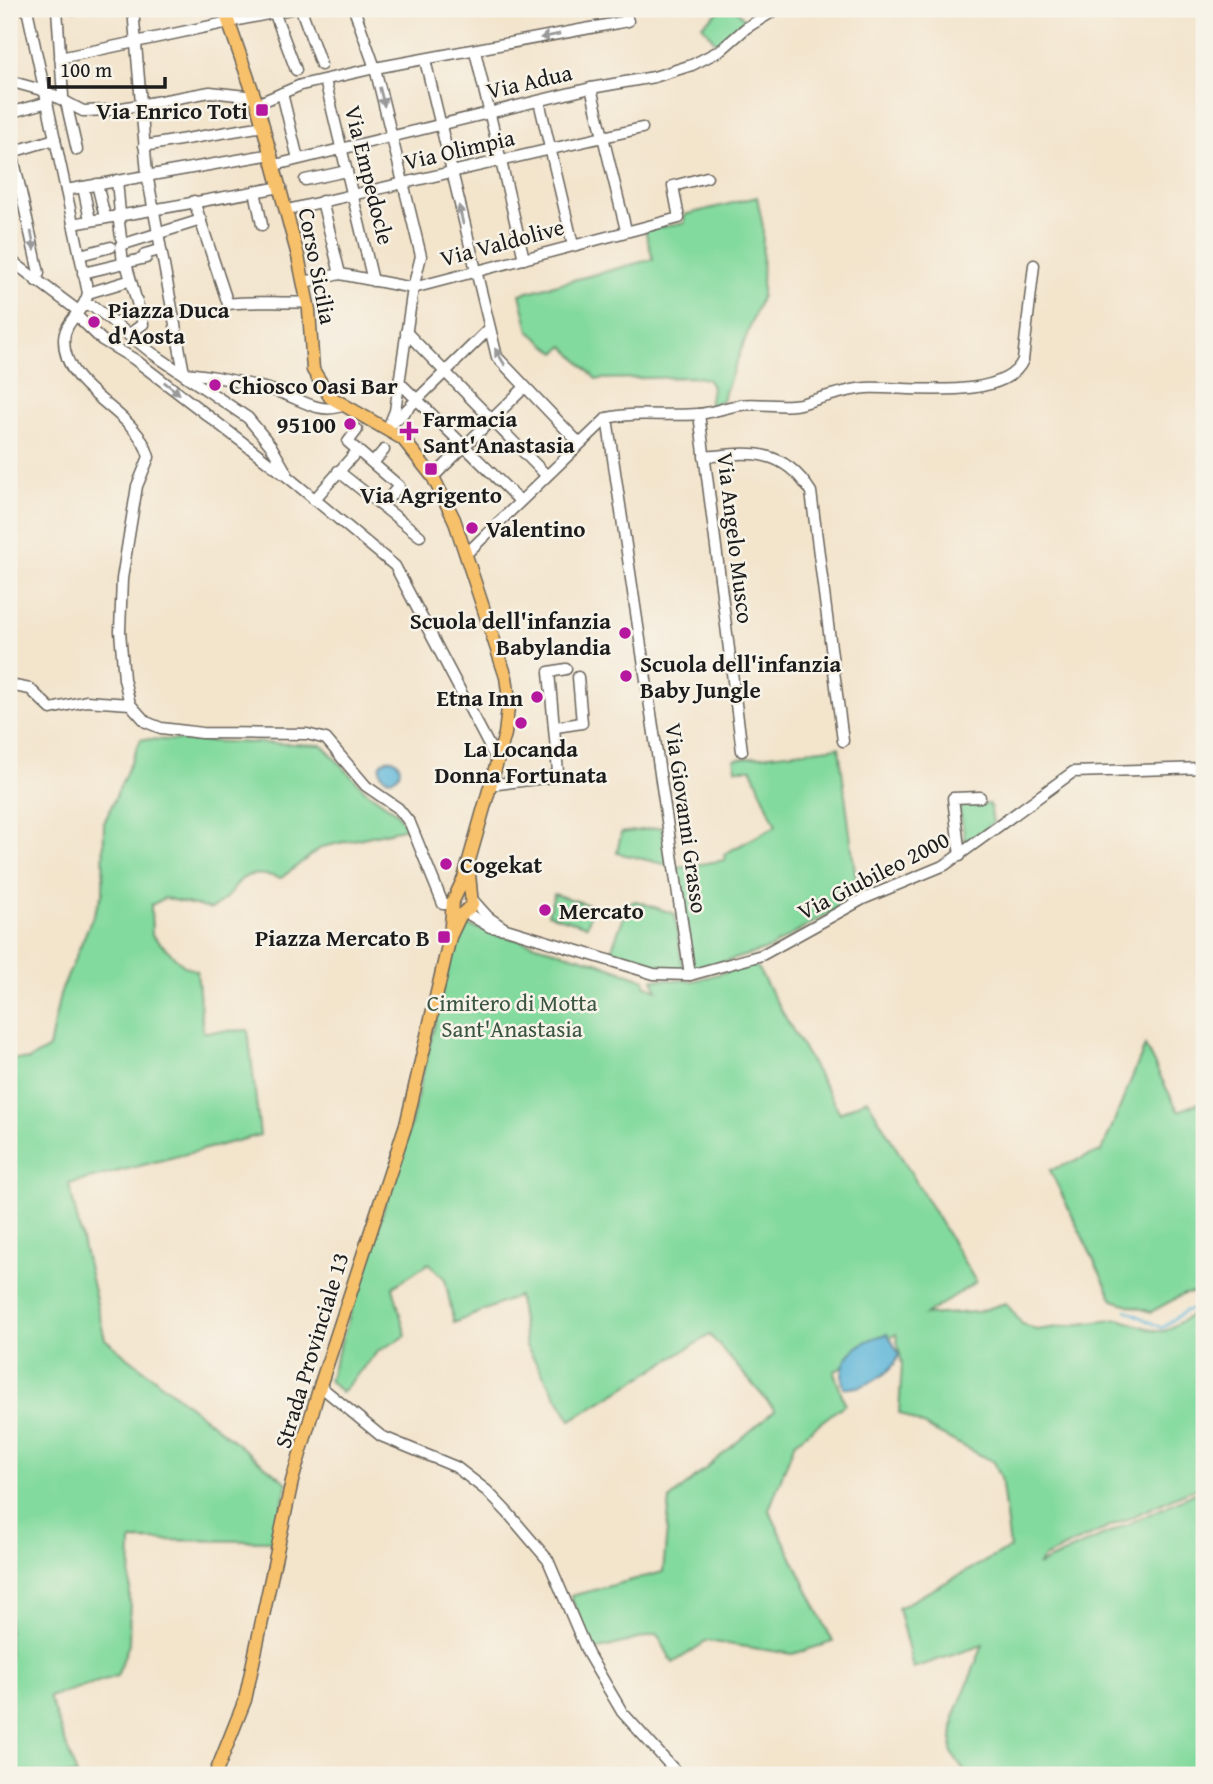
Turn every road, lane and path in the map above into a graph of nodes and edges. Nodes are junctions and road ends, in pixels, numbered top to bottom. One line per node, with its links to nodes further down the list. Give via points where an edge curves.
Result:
1 (27, 9): 23 (street)
2 (57, 9): 14 (street)
3 (133, 9): 12 (street)
4 (223, 9): 11 (main road, Corso Sicilia)
5 (291, 9): 10 (street)
6 (301, 9): 16 (street)
7 (354, 9): 17 (street)
8 (624, 9): 13 (street, one-way to 13, via 628,21)
9 (777, 9): 21 (street, Via Adua, via 722,50 692,65)
10 (274, 10): 11 (street); 18 (street)
11 (229, 23): 12 (street); 25 (main road, Corso Sicilia)
12 (136, 41): 14 (street); 27 (street)
13 (475, 51): 15 (street); 28 (street)
14 (60, 58): 24 (street)
15 (425, 60): 17 (street); 30 (street)
16 (321, 65)
17 (375, 68): 19 (street); 33 (street, one-way to 33)
18 (296, 70)
19 (325, 80): 22 (street); 37 (street, Via Empedocle)
20 (9, 81): 23 (street)
21 (592, 88): 26 (street, Via Adua); 34 (street)
22 (282, 93): 25 (street); 41 (street)
23 (46, 99): 24 (street); 29 (street); 35 (street)
24 (64, 99): 27 (street, via 79,110); 39 (street)
25 (256, 101): 27 (street, via 210,92); 31 (main road, Corso Sicilia)
26 (539, 101): 28 (street, Via Adua); 38 (street)
27 (143, 104): 36 (street)
28 (489, 112): 30 (street, Via Adua); 42 (street)
29 (9, 113)
30 (440, 124): 33 (street, Via Adua); 44 (street)
31 (264, 126): 36 (street); 40 (main road, Corso Sicilia)
32 (642, 128): 34 (street, Via Olimpia)
33 (391, 136): 37 (street, Via Adua); 50 (street)
34 (604, 137): 38 (street, Via Olimpia); 66 (street)
35 (55, 139): 53 (street); 79 (street, one-way to 79, via 12,152 39,273)
36 (144, 146): 45 (street)
37 (342, 149): 41 (street, Via Adua); 43 (street, Via Empedocle)
38 (550, 149): 42 (street, Via Olimpia); 69 (street)
39 (77, 150)
40 (273, 159): 41 (street, Via Adua); 45 (street, Via Adua); 52 (main road, Corso Sicilia)
41 (298, 159)
42 (501, 161): 44 (street, Via Olimpia); 73 (street)
43 (347, 171): 48 (street); 55 (street, Via Empedocle)
44 (451, 172): 50 (street, Via Olimpia); 76 (street, one-way to 44)
45 (146, 174): 47 (street, Via Adua); 58 (street)
46 (707, 177): 66 (street, Via Valdolive, via 673,186 679,218)
47 (117, 180): 49 (street, Via Adua); 60 (street)
48 (305, 180)
49 (97, 184): 51 (street, Via Adua); 61 (street)
50 (403, 184): 55 (street, Via Olimpia); 83 (street, via 421,256)
51 (83, 187): 53 (street, Via Adua); 62 (street)
52 (281, 187): 54 (street); 59 (main road, Corso Sicilia)
53 (66, 190): 64 (street)
54 (255, 191): 56 (street); 65 (street)
55 (352, 193): 57 (street, Via Olimpia); 80 (street, Via Empedocle)
56 (194, 201): 58 (street); 63 (street)
57 (322, 201): 59 (street, Via Olimpia); 78 (street)
58 (153, 208): 60 (street); 67 (street)
59 (286, 210): 82 (main road, Corso Sicilia)
60 (119, 214): 61 (street); 68 (street)
61 (105, 217): 62 (street)
62 (90, 220): 64 (street)
63 (201, 220): 67 (street); 85 (street, via 229,304)
64 (73, 224): 71 (street)
65 (262, 225)
66 (626, 230): 69 (street, Via Valdolive)
67 (157, 233): 68 (street); 70 (street)
68 (118, 243): 71 (street); 74 (street)
69 (572, 245): 73 (street, Via Valdolive)
70 (160, 250): 74 (street); 93 (street)
71 (80, 255): 77 (street)
72 (9, 259): 79 (street)
73 (524, 259): 76 (street, Via Valdolive)
74 (124, 263): 77 (street); 90 (street, via 143,324)
75 (1034, 265): 98 (street, via 1023,360 1004,377 948,390 867,388 803,403 742,404)
76 (475, 271): 83 (street, Via Valdolive); 88 (street)
77 (83, 273): 84 (street)
78 (340, 274): 80 (street, Via Valdolive); 82 (street, Via Valdolive)
79 (36, 281): 86 (street)
80 (373, 281): 83 (street, Via Valdolive)
81 (125, 282): 84 (street)
82 (304, 282): 85 (main road, Corso Sicilia)
83 (413, 288): 89 (street)
84 (88, 293): 86 (street)
85 (308, 302): 97 (main road, Corso Sicilia, via 313,370 323,389)
86 (76, 313): 87 (street, via 93,306); 91 (street); 123 (street, via 64,339 72,369 126,420 149,457 137,486 122,579 120,631)
87 (119, 327): 90 (street); 91 (street)
88 (489, 329): 92 (street); 95 (street, one-way to 88, via 497,357)
89 (406, 332): 92 (street); 94 (street)
90 (128, 335): 93 (street)
91 (113, 346): 109 (street, one-way to 109)
92 (446, 372): 96 (street); 100 (street)
93 (184, 373): 97 (street, via 273,390 316,408); 104 (street, via 248,418)
94 (399, 382): 96 (street); 101 (street)
95 (525, 387): 100 (street); 103 (street)
96 (418, 400): 101 (street); 105 (street)
97 (342, 406): 101 (main road, Corso Sicilia)
98 (699, 414): 99 (street); 108 (street, Via Angelo Musco)
99 (607, 418): 103 (street); 134 (street, Via Giovanni Grasso)
100 (492, 419): 105 (street); 112 (street)
101 (388, 428): 113 (main road, Corso Sicilia)
102 (357, 430): 106 (street, via 348,442)
103 (579, 443): 112 (street)
104 (271, 446): 109 (street); 114 (street)
105 (465, 446): 113 (street); 116 (street)
106 (358, 450): 110 (street); 111 (street)
107 (384, 450): 110 (street)
108 (704, 457): 125 (street, via 761,454 792,469 811,492); 126 (street, Via Angelo Musco)
109 (264, 459): 114 (street)
110 (373, 463): 117 (street, via 399,486)
111 (338, 471): 115 (street); 117 (street)
112 (546, 475): 116 (street)
113 (433, 477): 119 (main road, Corso Sicilia)
114 (289, 478): 115 (street)
115 (314, 500): 127 (street, via 402,575)
116 (519, 500): 119 (street)
117 (382, 506): 118 (street)
118 (421, 536)
119 (467, 553): 127 (main road, Corso Sicilia, via 508,687 508,716)
120 (566, 669): 124 (street, via 549,672)
121 (578, 677): 124 (street, via 582,723)
122 (9, 685): 123 (street, via 30,690 51,709 86,701)
123 (130, 704): 132 (street, via 146,722 161,728 307,734 327,739 366,786 410,822)
124 (556, 727): 129 (street, via 558,772 552,777)
125 (843, 741)
126 (742, 751)
127 (497, 761): 129 (main road)
128 (1204, 768): 131 (street, Via Giubileo 2000, via 1073,772)
129 (490, 785): 132 (main road, Strada Provinciale 13)
130 (980, 797): 131 (street, via 953,799)
131 (960, 856): 134 (street, Via Giubileo 2000, via 863,899 762,955)
132 (460, 904): 133 (street); 133 (main road, Strada Provinciale 13); 134 (street, Via Giubileo 2000, via 506,929 654,974)
133 (447, 953): 135 (main road, Strada Provinciale 13, via 408,1121)
134 (690, 975)
135 (320, 1385): 136 (main road, Strada Provinciale 13, via 292,1481 249,1688); 137 (street, via 381,1436 456,1467 508,1513 548,1560 587,1654 622,1712)
136 (215, 1775)
137 (679, 1775)

